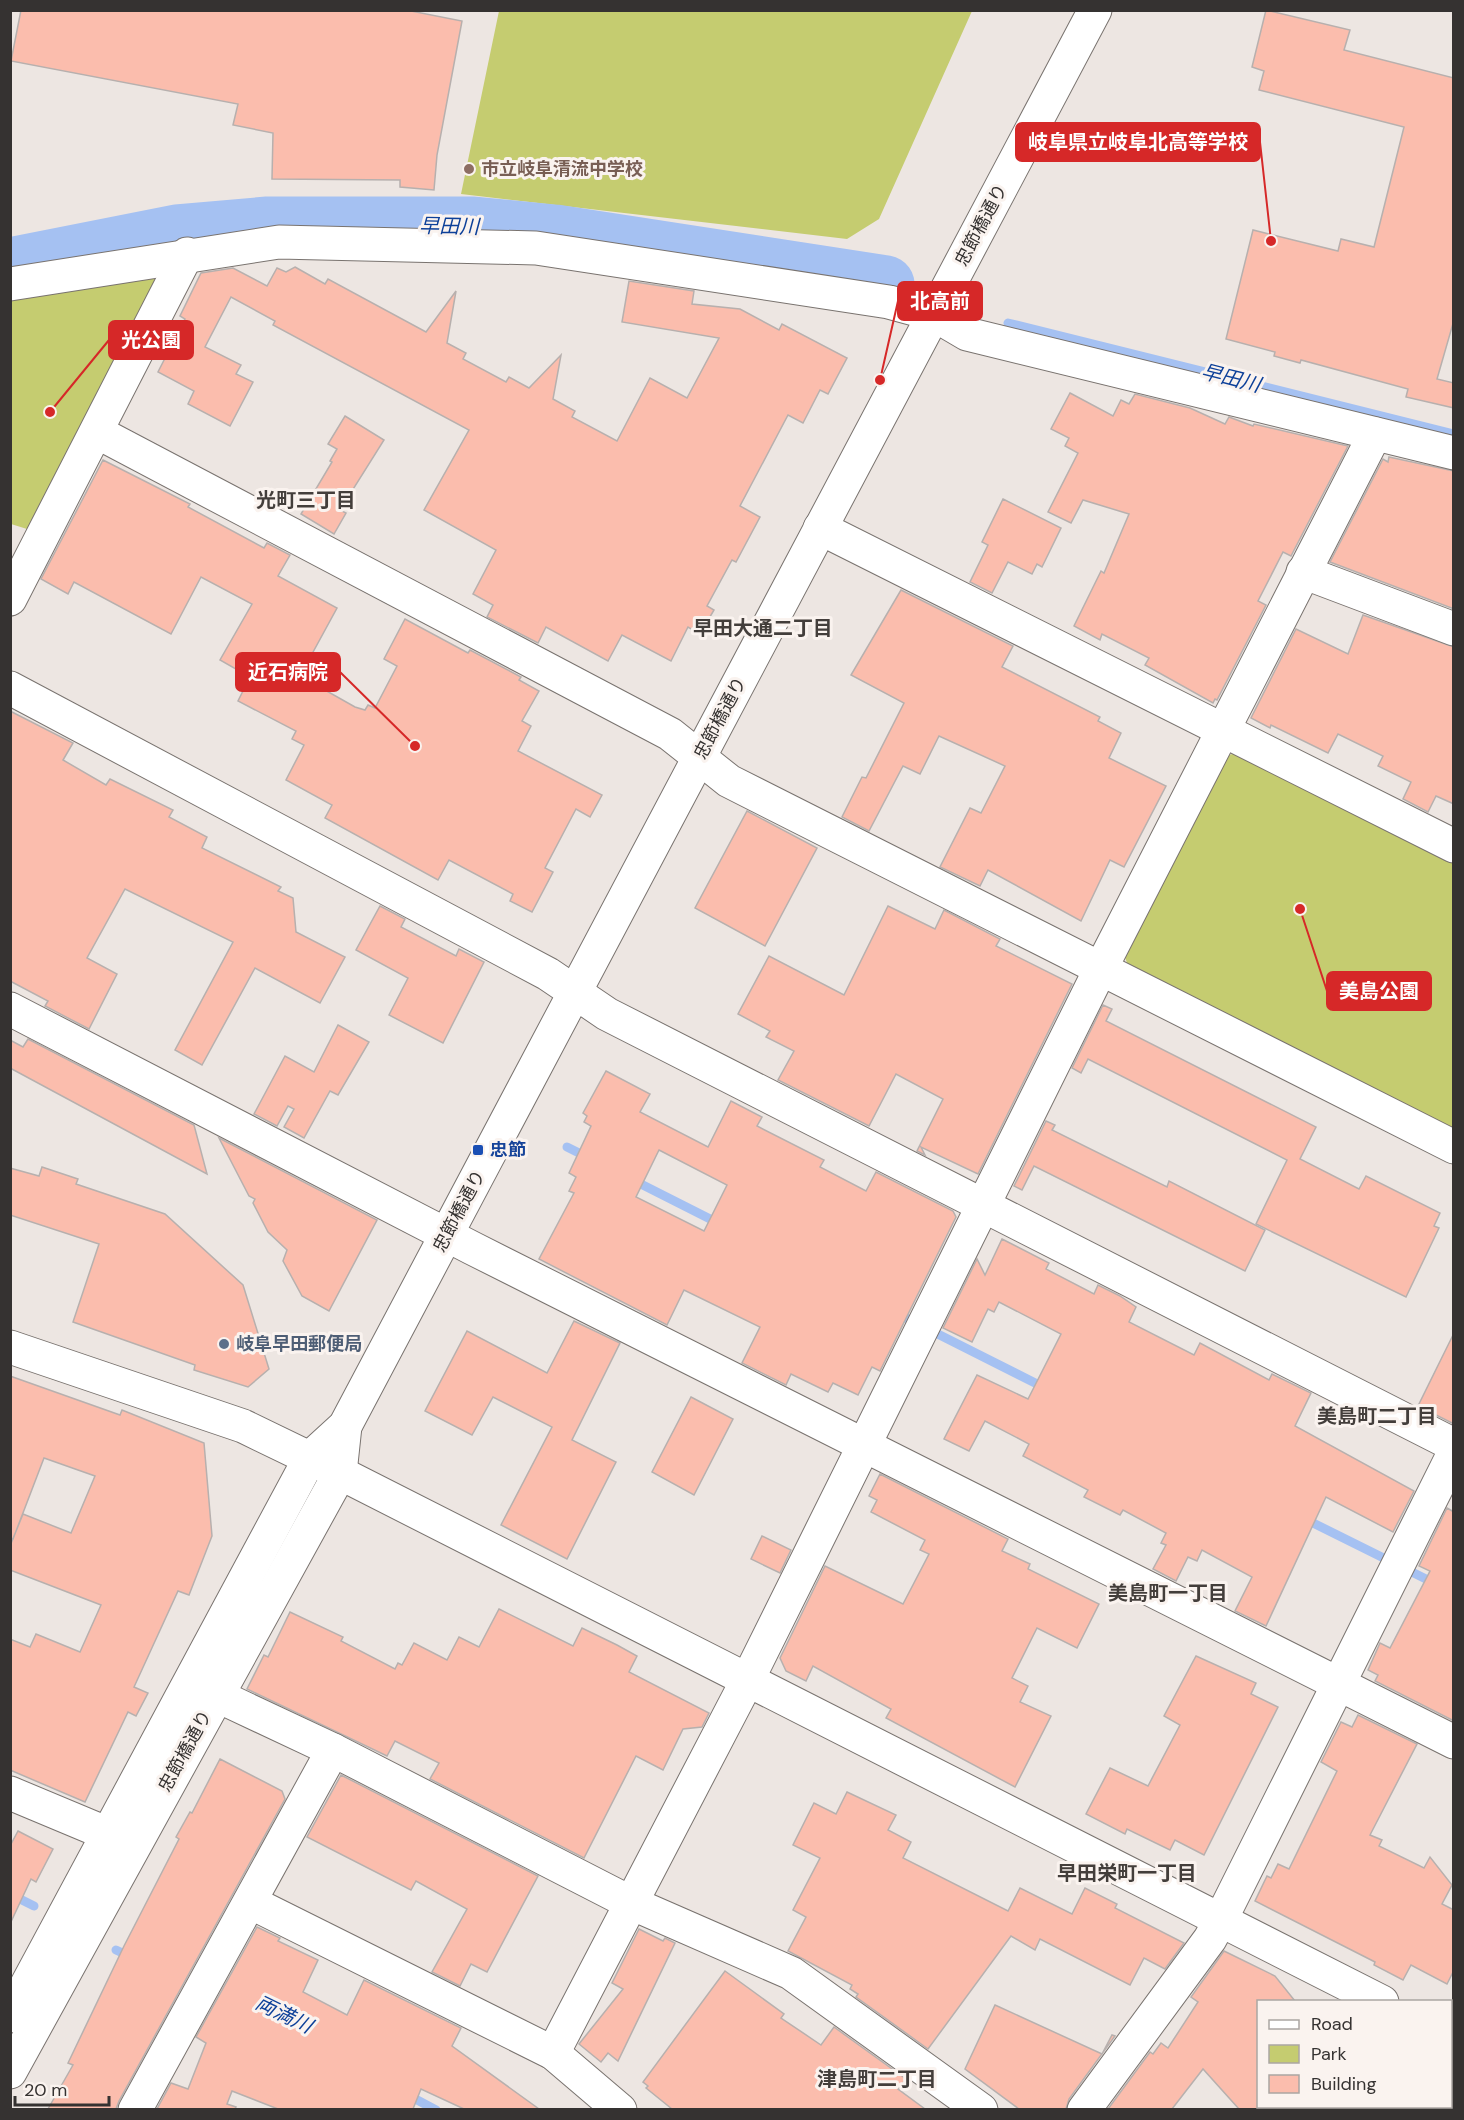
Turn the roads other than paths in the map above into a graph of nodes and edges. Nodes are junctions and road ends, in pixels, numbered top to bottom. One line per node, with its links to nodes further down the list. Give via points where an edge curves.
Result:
1 (1095, 10): 4 (street, 忠節橋通り)
2 (187, 254): 3 (street); 4 (street, via 279,242 536,248 889,302); 5 (street)
3 (10, 284)
4 (933, 314): 6 (street, via 967,334); 8 (street, 忠節橋通り)
5 (97, 432): 10 (street); 14 (street, via 670,734)
6 (1375, 434): 7 (street); 9 (street)
7 (1454, 453)
8 (820, 528): 13 (street); 14 (street, 忠節橋通り)
9 (1302, 572): 11 (street); 13 (street)
10 (10, 599)
11 (1454, 629)
12 (10, 688): 17 (street, via 548,974)
13 (1222, 730): 15 (street); 16 (street)
14 (698, 759): 16 (street, via 729,781); 17 (street, 忠節橋通り)
15 (1454, 846)
16 (1100, 970): 19 (street); 20 (street)
17 (574, 992): 20 (street, via 607,1014); 21 (street, 忠節橋通り)
18 (10, 1009): 21 (street)
19 (1454, 1147)
20 (982, 1206): 24 (street); 25 (street)
21 (446, 1235): 23 (street, 忠節橋通り); 24 (street)
22 (10, 1347): 27 (street, via 243,1426)
23 (345, 1426): 27 (street, 忠節橋通り); 28 (street, 忠節橋通り)
24 (864, 1444): 29 (street); 30 (street)
25 (1454, 1445)
26 (1454, 1453): 30 (street)
27 (310, 1458): 28 (street); 35 (street, 忠節橋通り)
28 (340, 1473): 29 (street); 31 (street, 忠節橋通り)
29 (747, 1681): 37 (street); 38 (street)
30 (1340, 1683): 32 (street); 38 (street)
31 (216, 1695): 33 (street); 42 (street, 忠節橋通り)
32 (1454, 1742)
33 (333, 1750): 36 (street); 37 (street)
34 (10, 1793): 35 (street)
35 (108, 1834): 40 (street, 忠節橋通り)
36 (250, 1902): 41 (street); 43 (street)
37 (631, 1903): 41 (street); 45 (street, via 791,1973)
38 (1221, 1919): 39 (street); 46 (street)
39 (1380, 2000)
40 (10, 2016)
41 (553, 2053): 44 (street)
42 (10, 2072)
43 (135, 2109)
44 (620, 2109)
45 (981, 2109)
46 (1084, 2109)

